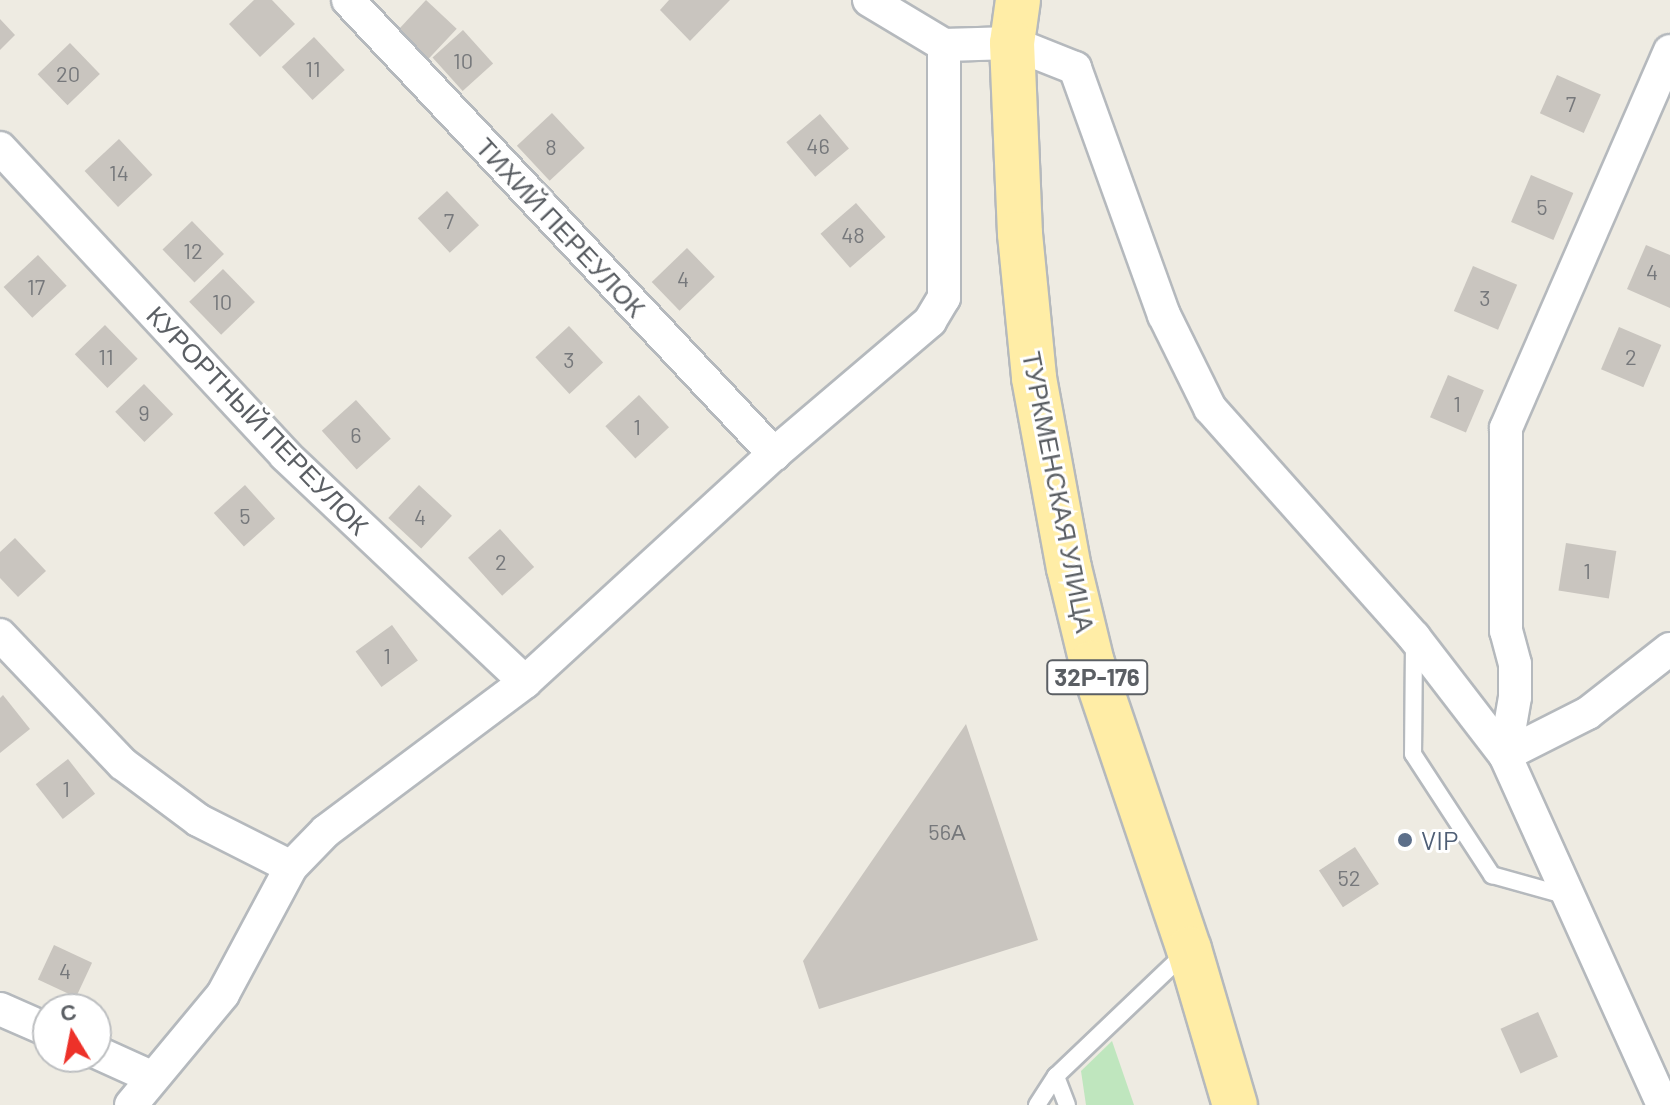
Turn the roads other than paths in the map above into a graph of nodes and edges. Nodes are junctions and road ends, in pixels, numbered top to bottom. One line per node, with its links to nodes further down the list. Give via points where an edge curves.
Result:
1 (348, 0): 8 (street, ТИХИЙ ПЕРЕУЛОК)
2 (869, 0): 5 (street)
3 (1018, 0): 4 (main road, ТУРКМЕНСКАЯ УЛИЦА / 32Р-176)
4 (1012, 43): 5 (street); 10 (street, via 1075,68 1164,315 1210,408); 16 (main road, ТУРКМЕНСКАЯ УЛИЦА / 32Р-176, via 1020,234 1034,378 1069,568 1092,663)
5 (944, 45): 8 (street, via 944,298 910,341)
6 (1670, 51): 13 (street, via 1506,428 1506,631 1515,664 1515,697)
7 (0, 148): 12 (street, КУРОРТНЫЙ ПЕРЕУЛОК, via 285,455)
8 (774, 454): 12 (street)
9 (0, 635): 14 (street, via 123,764 198,820)
10 (1414, 637): 13 (street); 15 (lane, via 1413,754 1492,875)
11 (1670, 649): 13 (street, via 1588,713)
12 (525, 682): 14 (street, via 326,831)
13 (1505, 755): 15 (street)
14 (291, 867): 21 (street, via 223,994)
15 (1567, 896): 26 (street)
16 (1189, 949): 20 (lane); 25 (main road, ТУРКМЕНСКАЯ УЛИЦА / 32Р-176)
17 (0, 1009): 18 (street)
18 (32, 1023)
19 (112, 1059): 21 (street)
20 (1056, 1076): 23 (lane); 24 (lane)
21 (151, 1077): 22 (street)
22 (131, 1105)
23 (1037, 1105)
24 (1067, 1105)
25 (1235, 1105)
26 (1663, 1105)

